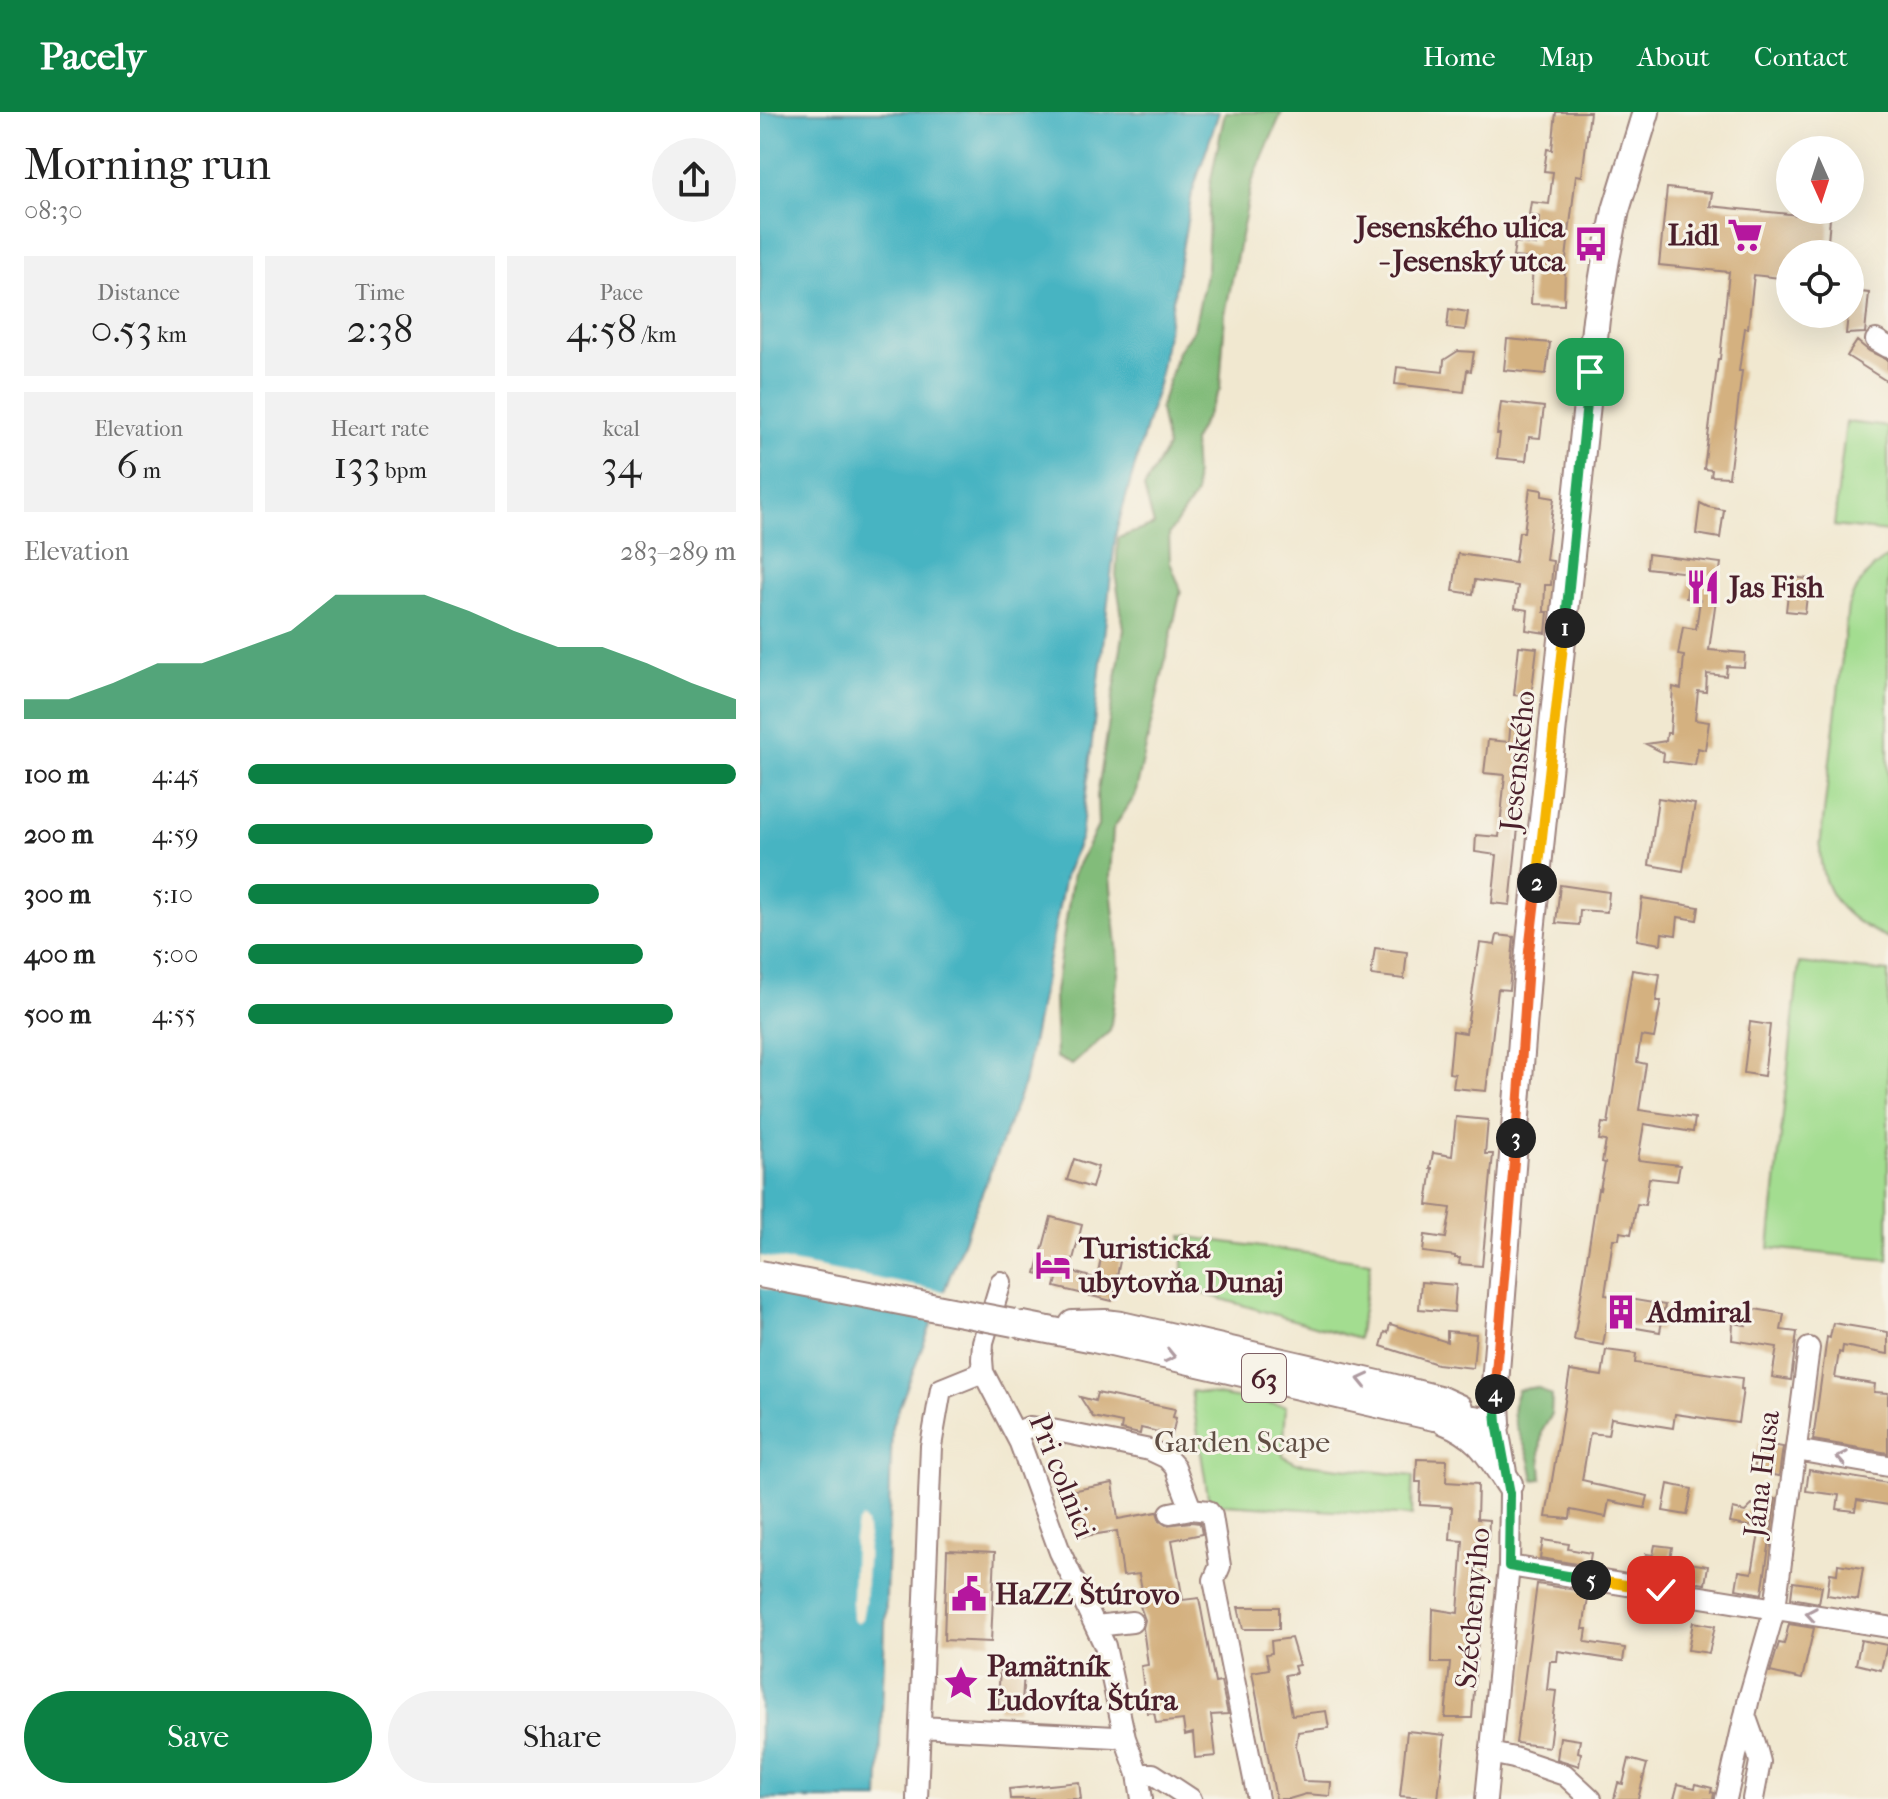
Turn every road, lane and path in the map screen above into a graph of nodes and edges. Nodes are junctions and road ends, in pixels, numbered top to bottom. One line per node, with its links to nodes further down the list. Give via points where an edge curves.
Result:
1 (1646, 112): 5 (main road, Jesenského, via 1616,210 1596,319 1529,951)
2 (760, 1274): 7 (main road, 63, bridge)
3 (1001, 1282): 6 (street, via 983,1342)
4 (1809, 1348): 10 (street, Jána Husa)
5 (1497, 1362): 7 (main road, via 1472,1390); 8 (main road, Jesenského)
6 (983, 1372): 9 (street, Pri colnici); 21 (street, via 941,1389 931,1446)
7 (1436, 1408): 8 (main road, 63); 12 (main road, via 1477,1438)
8 (1485, 1421): 12 (street, Széchenyiho)
9 (1015, 1433): 13 (street, via 1029,1427 1047,1429 1150,1450 1175,1467); 18 (street, Pri colnici, via 1060,1552)
10 (1796, 1450): 11 (street, one-way to 10); 16 (street, Jána Husa)
11 (1888, 1466)
12 (1509, 1484): 15 (street, Széchenyiho)
13 (1191, 1509): 14 (street); 28 (street, via 1212,1516 1220,1566 1214,1580)
14 (1170, 1513)
15 (1509, 1566): 16 (street); 23 (street, Széchenyiho)
16 (1775, 1608): 19 (street, one-way to 16); 20 (street, Jána Husa)
17 (1132, 1622): 18 (street)
18 (1096, 1626): 22 (street, Pri colnici, via 1108,1658)
19 (1888, 1627)
20 (1745, 1715): 31 (street, Jána Husa); 32 (street, via 1760,1762)
21 (920, 1727): 22 (street); 25 (street)
22 (1120, 1738): 24 (street, Pri colnici)
23 (1490, 1753): 29 (street, Széchenyiho); 30 (street, via 1565,1775)
24 (1138, 1774): 26 (street, Pri colnici); 27 (street, via 1153,1774)
25 (917, 1799)
26 (1142, 1799)
27 (1191, 1799)
28 (1258, 1799)
29 (1486, 1799)
30 (1591, 1799)
31 (1726, 1799)
32 (1753, 1799)

